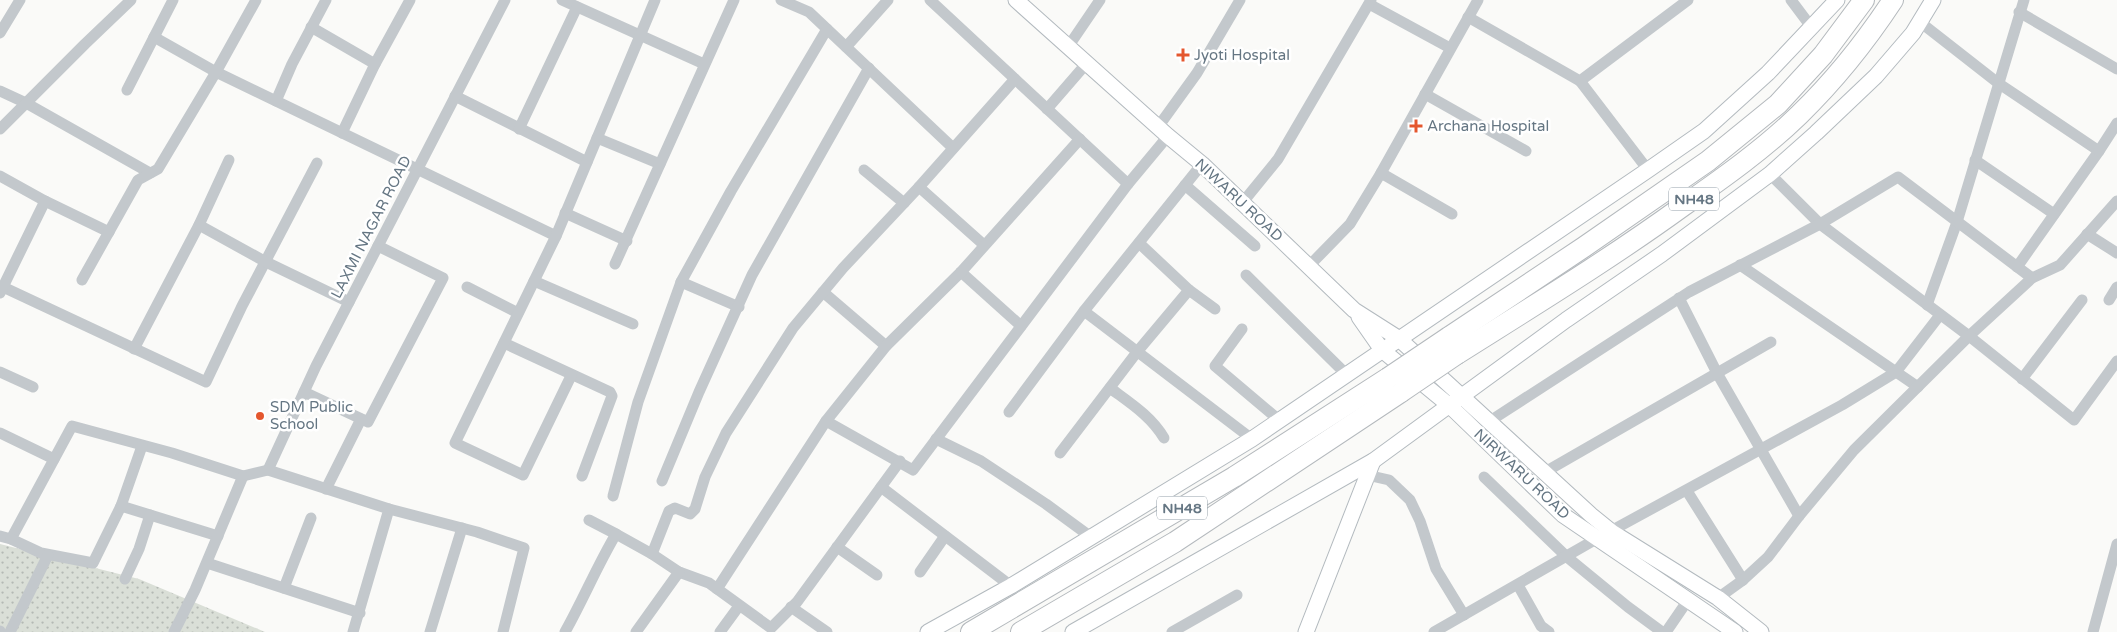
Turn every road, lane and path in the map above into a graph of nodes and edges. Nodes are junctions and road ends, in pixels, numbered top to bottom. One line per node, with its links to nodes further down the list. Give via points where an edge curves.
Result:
1 (20, 0): 33 (street)
2 (131, 0): 53 (street)
3 (173, 0): 35 (street)
4 (256, 0): 44 (street)
5 (326, 0): 30 (street)
6 (410, 0): 39 (street)
7 (505, 0): 51 (street, LAXMI NAGAR ROAD)
8 (562, 0): 26 (street)
9 (655, 0): 34 (street)
10 (734, 0): 40 (street)
11 (781, 0): 32 (street, via 810,12)
12 (888, 0): 36 (street)
13 (930, 0): 45 (street)
14 (1016, 0): 37 (street, NIWARU ROAD)
15 (1100, 0): 37 (street)
16 (1240, 0): 58 (street)
17 (1478, 0): 28 (street)
18 (1688, 0): 46 (street)
19 (1791, 0): 31 (street)
20 (1838, 0): 31 (street)
21 (1864, 0): 135 (highway, NH48, via 1823,55 1778,104 1708,160)
22 (1893, 0): 135 (highway, NH48, via 1839,72 1799,115 1747,159 1612,255)
23 (1933, 0): 29 (street)
24 (2024, 0): 27 (street)
25 (1370, 2): 38 (street); 83 (street, via 1278,159)
26 (577, 6): 34 (street); 57 (street)
27 (2019, 12): 43 (street); 47 (street)
28 (1468, 17): 38 (street); 46 (street)
29 (1920, 22): 47 (street); 76 (street, via 1876,76)
30 (311, 27): 39 (street); 52 (street)
31 (1812, 28): 73 (street, via 1704,131)
32 (827, 29): 36 (street); 110 (street, via 731,190)
33 (0, 33)
34 (641, 35): 40 (street); 60 (street)
35 (154, 37): 44 (street); 48 (street)
36 (846, 47): 42 (street)
37 (1068, 47): 41 (street, NIWARU ROAD)
38 (1450, 48): 50 (street)
39 (375, 64): 59 (street)
40 (704, 64): 69 (street)
41 (1086, 64): 54 (street); 58 (street, NIWARU ROAD)
42 (869, 68): 62 (street); 121 (street, via 752,275)
43 (2117, 69)
44 (216, 72): 52 (street); 74 (street, via 158,169)
45 (1014, 79): 54 (street); 62 (street)
46 (1580, 81): 73 (street)
47 (1998, 82): 64 (street); 66 (street)
48 (127, 90)
49 (0, 91): 53 (street)
50 (1424, 94): 63 (street); 75 (street)
51 (455, 96): 57 (street); 71 (street, LAXMI NAGAR ROAD)
52 (276, 101): 59 (street)
53 (26, 103): 56 (street); 74 (street)
54 (1047, 109): 61 (street)
55 (2117, 123): 64 (street)
56 (0, 129)
57 (519, 129): 67 (street)
58 (1162, 132): 70 (street, NIWARU ROAD); 78 (street)
59 (342, 133): 71 (street)
60 (597, 138): 67 (street); 69 (street)
61 (1080, 140): 78 (street); 96 (street)
62 (954, 148): 80 (street)
63 (1526, 151)
64 (2099, 151): 87 (street)
65 (229, 160): 90 (street)
66 (1975, 160): 87 (street); 88 (street)
67 (587, 162): 85 (street)
68 (317, 163): 100 (street)
69 (660, 164): 94 (street)
70 (1202, 164): 79 (street); 83 (street, NIWARU ROAD)
71 (417, 169): 93 (street); 97 (street, LAXMI NAGAR ROAD)
72 (864, 170): 84 (street)
73 (1648, 170): 131 (street)
74 (150, 173): 91 (street, via 138,180)
75 (1381, 173): 86 (street); 102 (street, via 1350,224)
76 (1770, 174): 89 (street); 151 (street)
77 (0, 176): 81 (street)
78 (1128, 184): 128 (street)
79 (1185, 185): 95 (street); 98 (street)
80 (920, 187): 84 (street); 96 (street)
81 (45, 201): 91 (street); 113 (street)
82 (2117, 201): 92 (street)
83 (1243, 202): 102 (street, NIWARU ROAD)
84 (904, 203): 115 (street)
85 (565, 213): 93 (street); 94 (street)
86 (1452, 214)
87 (2054, 214): 104 (street)
88 (1957, 222): 89 (street, via 1898,177); 104 (street); 120 (street)
89 (1820, 224): 103 (street); 120 (street)
90 (199, 225): 100 (street); 136 (street)
91 (109, 232): 108 (street)
92 (2087, 234): 99 (street); 107 (street, via 2060,265)
93 (556, 236): 109 (street)
94 (627, 241): 101 (street)
95 (1139, 243): 114 (street); 124 (street)
96 (984, 245): 105 (street)
97 (378, 246): 119 (street, LAXMI NAGAR ROAD); 154 (street, via 443,278 368,422)
98 (1255, 246)
99 (2117, 253)
100 (266, 262): 119 (street); 136 (street, via 206,382)
101 (615, 264)
102 (1309, 266): 123 (street, NIWARU ROAD)
103 (1740, 266): 116 (street); 141 (street)
104 (2017, 267): 107 (street)
105 (961, 272): 128 (street); 134 (street)
106 (1246, 275): 143 (street)
107 (2032, 278): 130 (street)
108 (82, 280)
109 (534, 280): 125 (street); 127 (street)
110 (681, 282): 121 (street); 177 (street, via 638,402)
111 (467, 287): 125 (street)
112 (2117, 287): 118 (street)
113 (2, 290): 136 (street)
114 (1189, 290): 122 (street); 138 (street)
115 (823, 292): 134 (street); 193 (street, via 794,328 726,433 705,477 695,509 690,514 675,508 669,512)
116 (1679, 298): 142 (street); 157 (street)
117 (2082, 300): 145 (street)
118 (2109, 300)
119 (349, 302): 150 (street, LAXMI NAGAR ROAD)
120 (1927, 304): 126 (street)
121 (739, 307): 173 (street)
122 (1215, 309)
123 (1354, 310): 131 (street, NIWARU ROAD); 137 (street, NIRWARU ROAD)
124 (1084, 311): 138 (street); 153 (street)
125 (518, 313): 133 (street)
126 (1940, 314): 130 (street); 141 (street)
127 (632, 324)
128 (1021, 326): 160 (street)
129 (1242, 329): 155 (street, via 1215,366)
130 (1969, 336): 145 (street); 148 (street)
131 (1398, 338): 137 (street); 151 (street, NIWARU ROAD)
132 (1771, 342): 142 (street)
133 (504, 343): 144 (street); 144 (street, via 455,443 523,475)
134 (886, 346): 156 (street)
135 (1453, 346): 146 (highway, NH48, bridge)
136 (134, 348)
137 (1382, 350): 143 (street); 152 (street, NIRWARU ROAD)
138 (1137, 352): 149 (street); 161 (street)
139 (2117, 361): 145 (street, via 2074,420)
140 (0, 372): 147 (street)
141 (1896, 372): 148 (street); 163 (street)
142 (1717, 373): 163 (street); 169 (street)
143 (1346, 374): 155 (street)
144 (571, 376): 171 (street, via 610,392 612,396)
145 (2022, 379)
146 (1394, 385): 225 (highway, NH48); 226 (highway, NH48, via 1175,542)
147 (33, 387)
148 (1918, 387): 181 (street, via 1854,450)
149 (1110, 388): 159 (street, via 1147,416); 164 (street)
150 (304, 392): 154 (street); 168 (street, LAXMI NAGAR ROAD)
151 (1463, 397): 152 (street); 157 (street, NIRWARU ROAD)
152 (1450, 406): 167 (street); 186 (street, NIRWARU ROAD, via 1563,516)
153 (1009, 412)
154 (361, 419): 175 (street)
155 (1280, 420): 161 (street)
156 (826, 421): 166 (street); 205 (street)
157 (1490, 421): 169 (street, NIRWARU ROAD)
158 (0, 433): 165 (street)
159 (1164, 438)
160 (936, 439): 166 (street, via 913,470); 189 (street, via 981,460)
161 (1252, 439): 189 (street)
162 (142, 446): 165 (street, via 72,426); 170 (street); 178 (street)
163 (1761, 450): 176 (street); 181 (street)
164 (1060, 453)
165 (54, 459): 190 (street)
166 (900, 461): 174 (street)
167 (1370, 468): 212 (street, via 1390,480 1410,500 1436,570); 214 (street); 227 (street)
168 (268, 470): 170 (street); 175 (street)
169 (1545, 472): 186 (street, NIRWARU ROAD)
170 (243, 476): 187 (street)
171 (582, 476)
172 (1484, 477): 195 (street)
173 (662, 480)
174 (881, 487): 188 (street); 192 (street)
175 (326, 489): 179 (street)
176 (1687, 491): 186 (street); 201 (street)
177 (613, 496)
178 (121, 506): 180 (street); 194 (street, via 93,563)
179 (389, 509): 184 (street); 211 (street)
180 (150, 515): 187 (street); 200 (street)
181 (1799, 516): 201 (street, via 1768,557)
182 (311, 518): 204 (street)
183 (589, 520): 185 (street)
184 (462, 528): 218 (street); 219 (street, via 524,548)
185 (616, 534): 193 (street); 220 (street)
186 (1605, 535): 195 (street); 207 (street, NIRWARU ROAD); 208 (street, NIRWARU ROAD)
187 (218, 536): 196 (street)
188 (945, 536): 198 (street); 203 (street)
189 (1091, 537): 203 (street)
190 (6, 538): 194 (street)
191 (2117, 544): 234 (street)
192 (837, 546): 199 (street); 210 (street)
193 (652, 554): 197 (street)
194 (48, 555): 215 (street)
195 (1567, 557): 202 (street); 231 (street)
196 (207, 563): 204 (street); 216 (street)
197 (679, 572): 205 (street); 221 (street)
198 (920, 572)
199 (877, 575)
200 (125, 578)
201 (1743, 580): 207 (street)
202 (1518, 585): 212 (street); 230 (street, via 1541,626)
203 (1011, 586): 224 (street)
204 (284, 588): 211 (street)
205 (717, 588): 209 (street)
206 (1237, 595): 228 (street)
207 (1718, 598): 233 (street, NIRWARU ROAD)
208 (1688, 600): 231 (street); 232 (street, NIRWARU ROAD)
209 (739, 606): 210 (street, via 771,628); 222 (street)
210 (791, 607): 223 (street)
211 (360, 613): 217 (street)
212 (1464, 615): 213 (street)
213 (1455, 627): 229 (street)
214 (1306, 631)
215 (10, 632)
216 (174, 632)
217 (354, 632)
218 (430, 632)
219 (503, 632)
220 (565, 632)
221 (636, 632)
222 (720, 632)
223 (827, 632)
224 (928, 632)
225 (971, 632)
226 (1021, 632)
227 (1073, 632)
228 (1172, 632)
229 (1434, 632)
230 (1549, 632)
231 (1664, 632)
232 (1735, 632)
233 (1761, 632)
234 (2093, 632)

